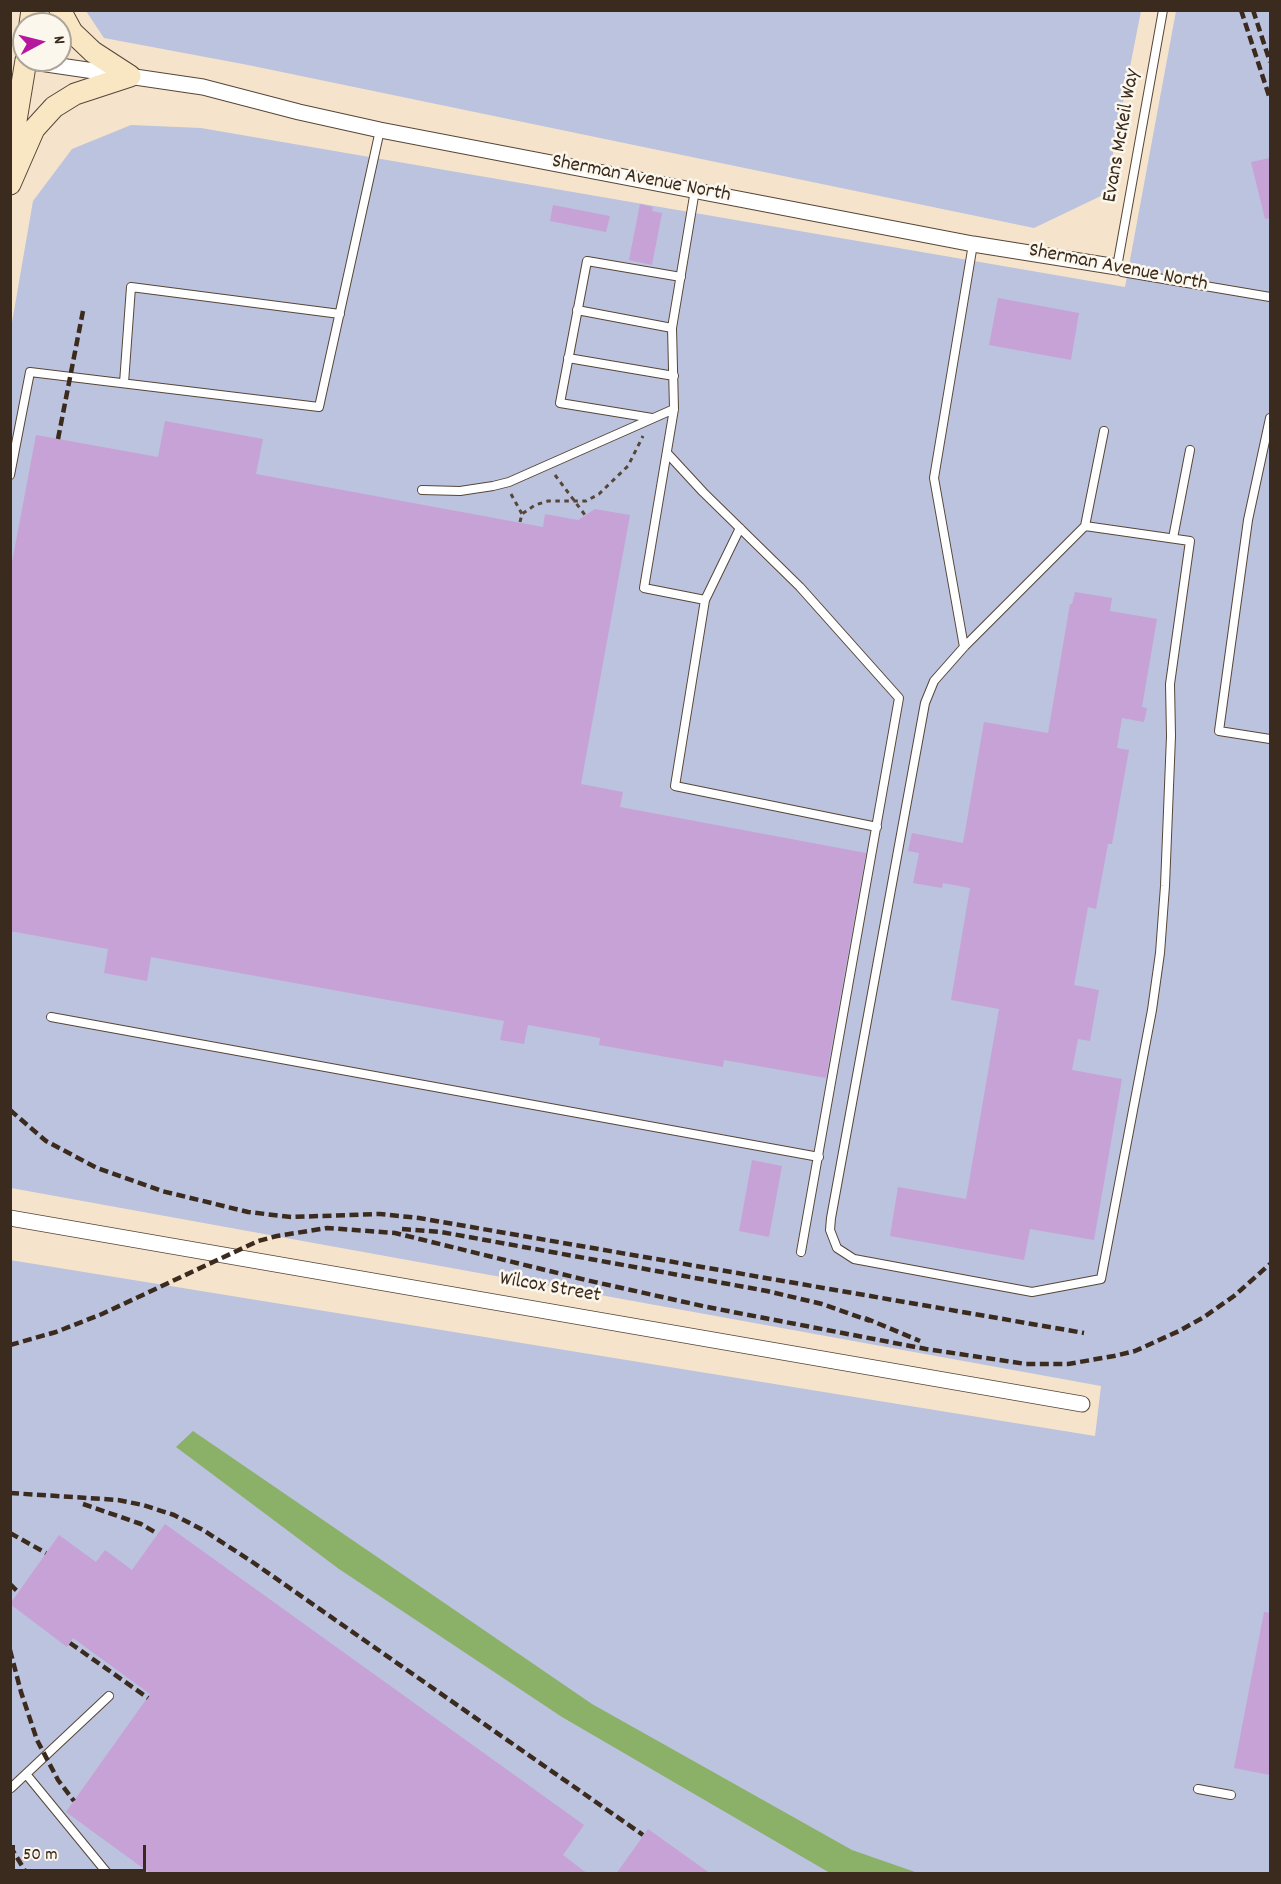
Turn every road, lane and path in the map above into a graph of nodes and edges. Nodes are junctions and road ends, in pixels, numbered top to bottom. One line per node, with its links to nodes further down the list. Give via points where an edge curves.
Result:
1 (60, 10): 5 (main road, via 72,32 93,52)
2 (1163, 10): 11 (lane, Evans McKeil Way)
3 (72, 67): 5 (street, Sherman Avenue North)
4 (24, 72): 7 (main road)
5 (130, 76): 6 (street, Sherman Avenue North, via 203,87); 8 (main road, via 75,94 54,107 34,129)
6 (380, 129): 9 (street, Sherman Avenue North); 15 (lane)
7 (10, 157)
8 (10, 184)
9 (695, 190): 10 (street, Sherman Avenue North); 12 (lane)
10 (973, 244): 11 (street, Sherman Avenue North); 39 (lane, via 933,478)
11 (1117, 267): 13 (lane, Sherman Avenue North, via 1122,272)
12 (681, 277): 14 (lane, via 587,261); 16 (lane)
13 (1270, 297)
14 (577, 310): 16 (lane); 17 (lane)
15 (339, 315): 19 (lane, via 319,407); 19 (lane, via 131,287)
16 (672, 327): 18 (lane)
17 (568, 358): 18 (lane); 21 (lane, via 560,403)
18 (674, 376): 20 (lane)
19 (124, 383): 28 (lane, via 30,372)
20 (674, 409): 21 (lane); 26 (lane)
21 (652, 418): 27 (lane); 31 (path, via 619,476 593,498)
22 (1270, 418): 24 (lane)
23 (1104, 432): 35 (lane)
24 (1269, 438): 40 (lane, via 1248,520 1219,730)
25 (1190, 450): 37 (lane)
26 (668, 453): 36 (lane); 38 (lane, via 644,588)
27 (549, 465): 29 (lane); 31 (path)
28 (10, 475)
29 (505, 483): 30 (lane, via 460,491); 32 (path)
30 (422, 490)
31 (575, 501): 32 (path, via 542,502); 33 (path)
32 (522, 514): 34 (path)
33 (585, 515)
34 (520, 522)
35 (1085, 526): 37 (lane); 39 (lane)
36 (740, 528): 38 (lane); 41 (lane, via 800,586 899,698)
37 (1173, 538): 39 (lane, via 1190,541 1170,684 1166,886 1152,1010 1101,1279 1044,1290 1018,1291 854,1259 837,1248 830,1230 924,703 934,681)
38 (705, 600): 41 (lane, via 675,786)
39 (964, 646)
40 (1270, 739)
41 (877, 827): 43 (lane)
42 (51, 1017): 43 (lane)
43 (819, 1157): 45 (lane)
44 (10, 1218): 46 (street, Wilcox Street)
45 (801, 1252)
46 (1082, 1404)
47 (109, 1696): 48 (lane)
48 (26, 1774): 49 (lane); 52 (lane)
49 (11, 1788)
50 (1198, 1789): 51 (lane)
51 (1231, 1795)
52 (108, 1874)

